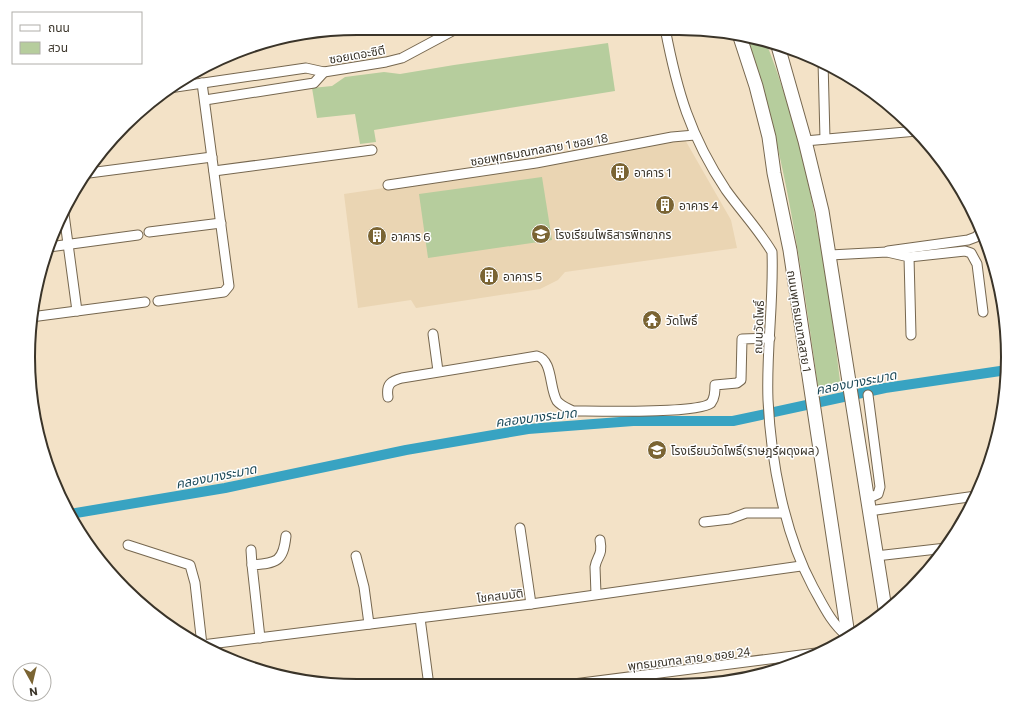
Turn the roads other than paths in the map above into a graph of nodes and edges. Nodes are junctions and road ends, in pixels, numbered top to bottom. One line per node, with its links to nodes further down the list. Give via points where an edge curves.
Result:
1 (445, 35): 6 (street, ซอยเดอะซิตี, via 402,58)
2 (667, 35): 11 (street, via 680,95)
3 (740, 41): 26 (main road, ถนนพุทธมณฑลสาย 1, via 770,138 774,173)
4 (779, 51): 13 (main road)
5 (823, 69): 12 (street)
6 (324, 72): 7 (street, ซอยเดอะซิตี, via 306,68); 9 (street, ซอยเดอะซิตี, via 314,83)
7 (202, 83): 8 (street, ซอยเดอะซิตี); 9 (street)
8 (183, 86)
9 (204, 100): 15 (street)
10 (909, 132): 12 (street)
11 (695, 135): 18 (street, ซอยพุทธมณฑลสาย 1 ซอย 18, via 536,163); 27 (street, via 725,188)
12 (825, 139): 13 (street)
13 (805, 141): 29 (main road, via 820,200)
14 (372, 150): 16 (street)
15 (212, 157): 16 (street); 17 (street)
16 (214, 171): 20 (street)
17 (93, 172)
18 (388, 185)
19 (65, 222): 24 (street)
20 (220, 223): 21 (street); 31 (street, via 227,289 219,293)
21 (149, 232)
22 (138, 235): 24 (street)
23 (977, 236): 28 (street, via 968,240)
24 (68, 244): 25 (street); 33 (street)
25 (55, 246)
26 (790, 250): 27 (street); 61 (main road, ถนนพุทธมณฑลสาย 1)
27 (772, 252): 38 (street, ถนนวัดโพธิ์)
28 (886, 252): 29 (street); 30 (street)
29 (830, 255): 43 (main road)
30 (908, 257): 34 (street, via 965,251 971,253 977,264); 37 (street)
31 (158, 301)
32 (145, 302): 33 (street)
33 (77, 311): 35 (street)
34 (983, 312)
35 (38, 316)
36 (433, 334): 39 (street)
37 (911, 335)
38 (770, 338): 39 (street, via 742,339 741,380 737,383 715,386 711,402 699,408 573,411 557,401 545,360 537,356); 44 (street, ถนนวัดโพธิ์, via 768,400)
39 (438, 370): 41 (street, via 392,381 388,385)
40 (868, 395): 43 (street, via 880,487 878,494)
41 (388, 397)
42 (969, 497): 43 (street)
43 (868, 505): 53 (main road)
44 (784, 513): 45 (street, via 746,513 730,519); 55 (street, ถนนวัดโพธิ์)
45 (704, 522)
46 (520, 528): 57 (street)
47 (286, 536): 54 (street, via 285,550 278,560 271,564)
48 (600, 540): 56 (street, via 601,555 595,567)
49 (128, 545): 64 (street, via 190,565 195,583)
50 (937, 549): 53 (street)
51 (251, 550): 54 (street)
52 (356, 556): 60 (street, via 364,587)
53 (876, 556): 58 (main road)
54 (252, 565): 63 (street)
55 (801, 566): 56 (street, โชคสมบัติ); 62 (street, ถนนวัดโพธิ์, via 836,627)
56 (596, 594): 57 (street, โชคสมบัติ)
57 (531, 604): 59 (street, โชคสมบัติ)
58 (884, 604)
59 (420, 618): 60 (street, โชคสมบัติ); 67 (street)
60 (369, 624): 63 (street, โชคสมบัติ)
61 (847, 632)
62 (844, 633)
63 (260, 638): 65 (street, โชคสมบัติ)
64 (201, 639)
65 (211, 644)
66 (799, 655): 68 (street, พุทธมณฑล สาย ๑ ซอย 24)
67 (428, 679)
68 (613, 679)

